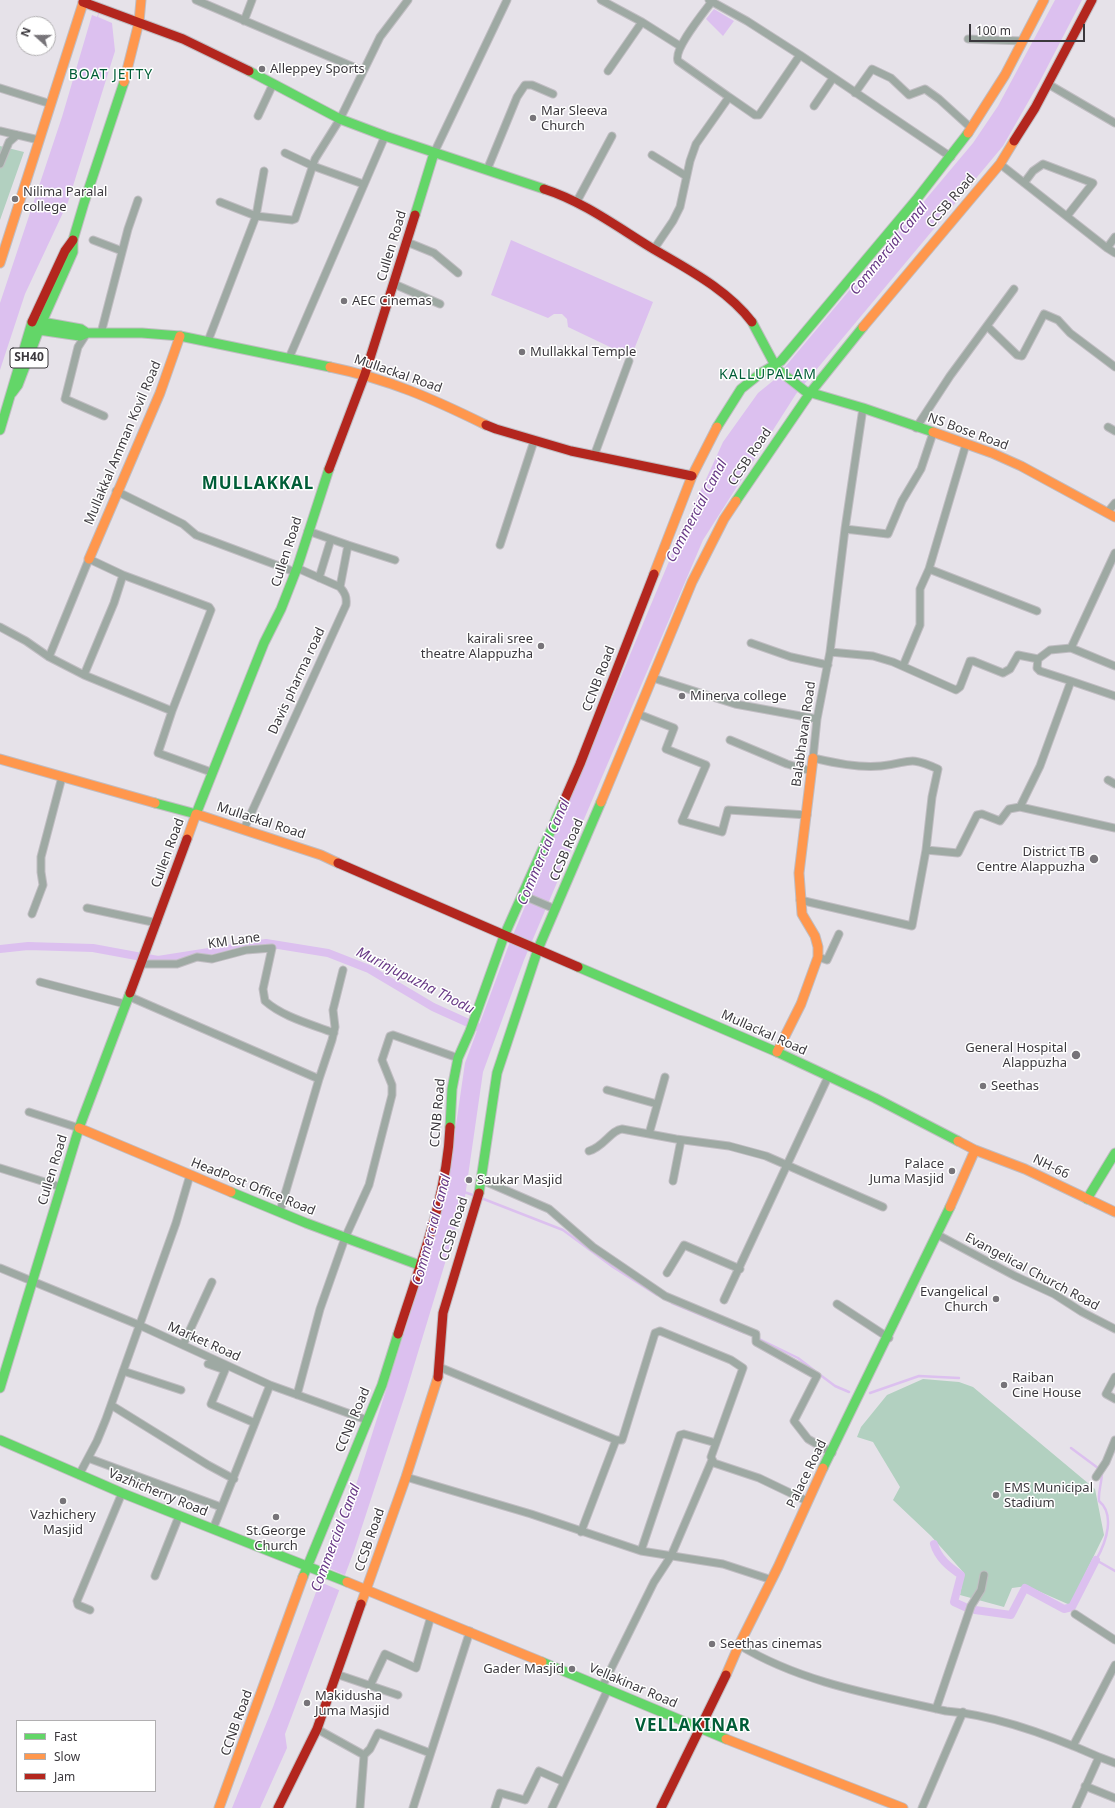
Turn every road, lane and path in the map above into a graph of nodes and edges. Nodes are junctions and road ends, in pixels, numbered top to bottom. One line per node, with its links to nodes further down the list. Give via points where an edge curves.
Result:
1 (141, 0): 12 (main road)
2 (196, 0): 11 (street)
3 (252, 0): 11 (street)
4 (408, 0): 18 (street, via 380,36)
5 (507, 0): 39 (street)
6 (601, 0): 13 (street)
7 (1044, 0): 15 (main road, CCNB Road)
8 (1092, 0): 22 (main road, CCSB Road)
9 (83, 1): 12 (main road); 27 (main road)
10 (711, 1): 16 (street); 17 (street)
11 (244, 21): 18 (street)
12 (139, 22): 21 (main road, via 183,39); 67 (main road, via 125,80 73,240 65,251)
13 (642, 22): 16 (street); 19 (street)
14 (968, 39): 15 (street)
15 (1023, 41): 32 (main road, CCNB Road, via 998,88)
16 (680, 46): 26 (street, via 678,61)
17 (800, 55): 20 (street); 26 (street, via 759,115 755,115)
18 (363, 71): 30 (street)
19 (608, 71)
20 (833, 78): 24 (street); 28 (street)
21 (273, 84): 29 (street); 30 (main road)
22 (1048, 84): 31 (street); 43 (main road, CCSB Road)
23 (0, 88): 27 (street)
24 (855, 93): 32 (street, via 872,69 890,78 909,95 925,89); 41 (street)
25 (553, 94): 45 (street, via 532,85 525,85 517,97)
26 (729, 97): 47 (street, via 696,144)
27 (51, 104): 37 (main road)
28 (814, 106)
29 (258, 116)
30 (340, 119): 35 (main road); 44 (street)
31 (1115, 123)
32 (971, 128): 41 (main road, CCNB Road)
33 (0, 131): 34 (street)
34 (17, 135): 37 (street); 42 (street, via 9,142)
35 (385, 136): 39 (main road); 49 (street)
36 (612, 136): 52 (street)
37 (39, 140): 62 (main road)
38 (285, 153): 44 (street)
39 (434, 153): 45 (main road); 57 (main road, Cullen Road)
40 (652, 155): 47 (street)
41 (951, 157): 75 (main road, CCNB Road, via 867,262)
42 (0, 164)
43 (1000, 164): 48 (street); 78 (main road, CCSB Road)
44 (313, 166): 49 (street); 53 (street, via 295,218 292,220)
45 (487, 170): 52 (main road, via 552,191)
46 (264, 171): 53 (street)
47 (686, 176): 59 (street, via 680,206)
48 (1024, 183): 54 (street); 54 (street, via 1033,170 1043,164 1093,183)
49 (363, 184): 73 (street)
50 (138, 200): 60 (street)
51 (220, 202): 53 (street)
52 (576, 203): 59 (main road)
53 (256, 216): 72 (street)
54 (1067, 216): 58 (street)
55 (1115, 237): 58 (street)
56 (93, 240): 60 (street)
57 (407, 242): 63 (street, via 434,253); 64 (main road, Cullen Road)
58 (1107, 248): 61 (street)
59 (654, 249): 75 (main road, via 689,269 745,313)
60 (122, 252): 70 (street)
61 (1115, 253)
62 (0, 263)
63 (458, 273)
64 (394, 284): 66 (street); 77 (main road, Cullen Road)
65 (1014, 289): 68 (street)
66 (440, 304)
67 (36, 326): 69 (main road, Mullackal Road, via 81,329); 83 (main road, SH40, via 13,382)
68 (987, 326): 76 (street, via 1017,355 1022,356 1044,314 1058,320 1070,333); 82 (street)
69 (87, 333): 70 (main road, Mullackal Road); 80 (street, via 78,347 65,399)
70 (101, 333): 71 (main road, Mullackal Road)
71 (180, 336): 72 (main road, Mullackal Road); 90 (main road, Mullakkal Amman Kovil Road, via 168,376)
72 (208, 341): 73 (main road, Mullackal Road)
73 (289, 358): 77 (main road, Mullackal Road)
74 (629, 361): 88 (street)
75 (776, 367): 78 (main road); 89 (main road, CCNB Road, via 761,373 741,389 711,437)
76 (1115, 367)
77 (365, 374): 86 (main road, Mullackal Road, via 418,392 496,429); 94 (main road, Cullen Road)
78 (807, 392): 79 (main road, NS Bose Road); 117 (main road, CCSB Road, via 708,547)
79 (863, 408): 82 (main road, NS Bose Road); 93 (street, Balabhavan Road)
80 (104, 416)
81 (1108, 427): 84 (street)
82 (916, 428): 85 (main road, NS Bose Road)
83 (0, 430)
84 (1115, 432)
85 (933, 433): 87 (main road, NS Bose Road); 93 (street, via 921,469 902,501 888,534)
86 (534, 440): 88 (main road, Mullackal Road); 97 (street)
87 (966, 444): 92 (main road, NS Bose Road, via 1021,466); 101 (street)
88 (594, 456): 89 (main road, Mullackal Road)
89 (692, 476): 135 (main road, CCNB Road, via 580,764)
90 (116, 492): 99 (main road, Mullakkal Amman Kovil Road); 102 (street, via 183,524 196,535)
91 (1115, 503): 92 (street)
92 (1111, 515)
93 (844, 529): 110 (street, Balabhavan Road)
94 (308, 531): 95 (street); 102 (main road, Cullen Road)
95 (331, 539): 96 (street); 104 (street)
96 (348, 545): 100 (street); 105 (street)
97 (500, 545)
98 (1115, 553): 109 (street)
99 (89, 559): 103 (street); 111 (street)
100 (395, 560)
101 (929, 569): 106 (street); 114 (street, via 920,589 920,625)
102 (296, 570): 104 (street); 127 (main road, Cullen Road)
103 (123, 575): 116 (street); 120 (street, via 211,608)
104 (319, 578): 105 (street)
105 (340, 587): 133 (street, Davis pharma road, via 347,598 346,605)
106 (1037, 611)
107 (0, 627): 111 (street)
108 (752, 643): 113 (street, via 791,657)
109 (1071, 648): 112 (street, via 1050,650); 115 (street)
110 (830, 652): 113 (street, Balabhavan Road); 114 (street, via 873,656)
111 (49, 657): 116 (street)
112 (1038, 659): 114 (street, via 1018,655 1010,669 1003,673 970,661 960,687 956,690); 118 (street, via 1037,668 1040,671)
113 (828, 665): 122 (street, Balabhavan Road)
114 (903, 666)
115 (1115, 666)
116 (84, 675): 120 (street)
117 (653, 678): 121 (main road, CCSB Road); 122 (street, via 735,704)
118 (1071, 681): 119 (street); 129 (street, via 1040,766)
119 (1115, 696)
120 (172, 711): 127 (street, via 158,753)
121 (638, 714): 131 (street, via 674,728 666,749 706,764 682,821 722,832 728,810); 138 (main road, CCSB Road)
122 (817, 719): 124 (street, Balabhavan Road)
123 (730, 740): 126 (street, via 787,764)
124 (813, 758): 126 (main road, Balabhavan Road); 134 (street, via 856,766 882,766 916,760 938,769)
125 (0, 759): 128 (main road, Mullackal Road)
126 (811, 770): 131 (main road, Balabhavan Road)
127 (211, 772): 130 (main road, Cullen Road)
128 (62, 777): 130 (main road, Mullackal Road); 139 (street, via 41,857 43,885)
129 (1020, 807): 132 (street); 134 (street, via 1009,809 1000,821 982,814 977,815 958,853)
130 (196, 814): 133 (main road, Mullackal Road); 140 (main road, Cullen Road)
131 (807, 816): 136 (main road, Balabhavan Road, via 799,873)
132 (1115, 828)
133 (244, 829): 142 (main road, Mullackal Road, via 321,855)
134 (926, 850): 136 (street, via 912,926)
135 (524, 896): 138 (street); 142 (main road, CCNB Road)
136 (800, 900): 144 (main road, Balabhavan Road, via 802,914 815,936)
137 (87, 908): 140 (street)
138 (552, 908): 143 (main road, CCSB Road)
139 (32, 914)
140 (157, 923): 145 (main road, Cullen Road)
141 (839, 934): 144 (street, via 827,960)
142 (505, 936): 143 (main road, Mullackal Road); 151 (main road, CCNB Road)
143 (536, 949): 150 (main road, Mullackal Road); 167 (main road, CCSB Road, via 497,1073)
144 (818, 957): 150 (main road, Balabhavan Road, via 801,1004)
145 (141, 964): 148 (main road, Cullen Road); 149 (street, KM Lane, via 177,964 197,957 212,959 246,950 272,948 263,989 265,1001 284,1014)
146 (343, 970): 149 (street, via 333,1010)
147 (40, 982): 148 (street)
148 (127, 1000): 154 (street); 158 (main road, Cullen Road)
149 (334, 1034): 154 (street)
150 (777, 1052): 153 (main road, Mullackal Road)
151 (458, 1058): 175 (street, via 394,1035 390,1036 382,1060 392,1086 392,1095 369,1185); 176 (main road, CCNB Road, via 452,1090 449,1149 443,1181)
152 (665, 1077): 156 (street)
153 (828, 1077): 161 (main road, Mullackal Road, via 875,1098); 164 (street)
154 (319, 1079): 172 (street)
155 (607, 1090): 156 (street)
156 (657, 1104): 159 (street)
157 (29, 1112): 158 (street)
158 (79, 1128): 166 (main road, HeadPost Office Road); 169 (main road, Cullen Road)
159 (649, 1134): 160 (street); 162 (street, via 618,1129 598,1148)
160 (681, 1140): 164 (street, via 729,1146 766,1156); 168 (street)
161 (975, 1150): 170 (main road, NH-66, via 1025,1169); 174 (main road, Palace Road)
162 (589, 1151)
163 (1115, 1153): 170 (main road)
164 (786, 1165): 171 (street); 178 (street)
165 (0, 1168): 169 (street)
166 (190, 1175): 172 (main road, HeadPost Office Road); 184 (street, via 176,1223)
167 (482, 1180): 189 (main road, CCSB Road, via 443,1314); 204 (street, via 549,1209 593,1247 665,1296 756,1338 817,1376 794,1421 808,1440)
168 (673, 1182)
169 (61, 1187): 180 (main road, Cullen Road)
170 (1088, 1199): 173 (main road, NH-66)
171 (883, 1207)
172 (280, 1211): 175 (main road, HeadPost Office Road)
173 (1115, 1212)
174 (938, 1235): 185 (street, Evangelical Church Road, via 1054,1294); 186 (main road, Palace Road)
175 (345, 1238): 176 (main road, HeadPost Office Road); 195 (street, via 320,1309)
176 (419, 1265): 198 (main road, CCNB Road, via 382,1385)
177 (0, 1268): 180 (street, Market Road)
178 (740, 1269): 179 (street, via 684,1245); 182 (street)
179 (667, 1273)
180 (32, 1281): 184 (street, Market Road); 193 (main road, Cullen Road)
181 (212, 1282): 187 (street)
182 (724, 1300)
183 (837, 1304): 186 (street)
184 (139, 1325): 187 (street, Market Road); 190 (street)
185 (1115, 1329)
186 (889, 1338): 204 (main road, Palace Road)
187 (183, 1345): 192 (street, Market Road)
188 (208, 1364): 199 (street, via 225,1370 211,1404)
189 (439, 1367): 201 (street); 208 (main road, CCSB Road, via 438,1378)
190 (123, 1371): 194 (street); 197 (street)
191 (1115, 1378): 196 (street, via 1106,1394)
192 (270, 1385): 195 (street, Market Road); 199 (street)
193 (0, 1388)
194 (181, 1390)
195 (297, 1395): 198 (street, Market Road)
196 (1115, 1399)
197 (111, 1405): 205 (street); 210 (street, via 208,1465)
198 (367, 1420): 219 (main road, CCNB Road)
199 (255, 1423): 210 (street)
200 (0, 1440): 207 (main road, Vazhicherry Road)
201 (616, 1440): 203 (street, via 623,1438 655,1333 660,1330 740,1364 743,1368); 216 (street)
202 (1115, 1440): 209 (street, via 1106,1462)
203 (716, 1443): 206 (street); 217 (street, via 680,1435)
204 (832, 1453): 212 (main road, Palace Road)
205 (88, 1458): 207 (street); 213 (street)
206 (712, 1460): 212 (street, via 759,1478); 218 (street)
207 (79, 1475): 211 (main road, Vazhicherry Road)
208 (406, 1477): 216 (street, via 532,1514); 224 (main road, CCSB Road)
209 (1096, 1477)
210 (234, 1478): 213 (street)
211 (122, 1493): 214 (main road, Vazhicherry Road); 225 (street, via 77,1601 78,1605)
212 (807, 1501): 223 (main road, Palace Road)
213 (221, 1507): 215 (street)
214 (179, 1516): 215 (main road, Vazhicherry Road); 222 (street)
215 (213, 1529): 219 (main road, Vazhicherry Road)
216 (581, 1532): 217 (street)
217 (640, 1551): 218 (street)
218 (671, 1556): 223 (street, via 723,1564); 234 (street, via 654,1582)
219 (307, 1567): 220 (main road, Vazhicherry Road); 248 (main road, CCNB Road)
220 (316, 1570): 224 (main road, Vellakinar Road)
221 (984, 1575): 236 (street, via 981,1590 971,1606)
222 (155, 1576)
223 (772, 1580): 230 (main road, Palace Road)
224 (366, 1590): 227 (main road, Vellakinar Road); 232 (main road, CCSB Road)
225 (90, 1610)
226 (1075, 1614): 229 (street)
227 (431, 1616): 228 (main road, Vellakinar Road); 233 (street, via 416,1668 385,1654)
228 (470, 1631): 234 (main road, Vellakinar Road); 241 (street)
229 (1115, 1640)
230 (739, 1645): 236 (street, via 759,1657 812,1680); 239 (main road, Palace Road)
231 (1115, 1665): 240 (street)
232 (336, 1674): 233 (street); 238 (main road, CCSB Road)
233 (370, 1686): 235 (street)
234 (605, 1688): 239 (main road, Vellakinar Road); 245 (street)
235 (398, 1696)
236 (936, 1709): 237 (street)
237 (963, 1712): 240 (street, via 1032,1731); 256 (street)
238 (317, 1729): 242 (street); 249 (main road, CCSB Road)
239 (701, 1729): 254 (main road, Palace Road); 255 (main road, Vellakinar Road)
240 (1073, 1746): 243 (street)
241 (430, 1753): 242 (street, via 378,1733 370,1750); 251 (street)
242 (364, 1755): 250 (street)
243 (1099, 1757): 244 (street); 246 (street)
244 (1115, 1763)
245 (564, 1782): 252 (street, via 539,1771 525,1800 500,1793); 253 (street)
246 (1085, 1786): 247 (street); 257 (street)
247 (1115, 1798)
248 (219, 1808)
249 (278, 1808)
250 (360, 1808)
251 (413, 1808)
252 (496, 1808)
253 (552, 1808)
254 (661, 1808)
255 (903, 1808)
256 (922, 1808)
257 (1076, 1808)

